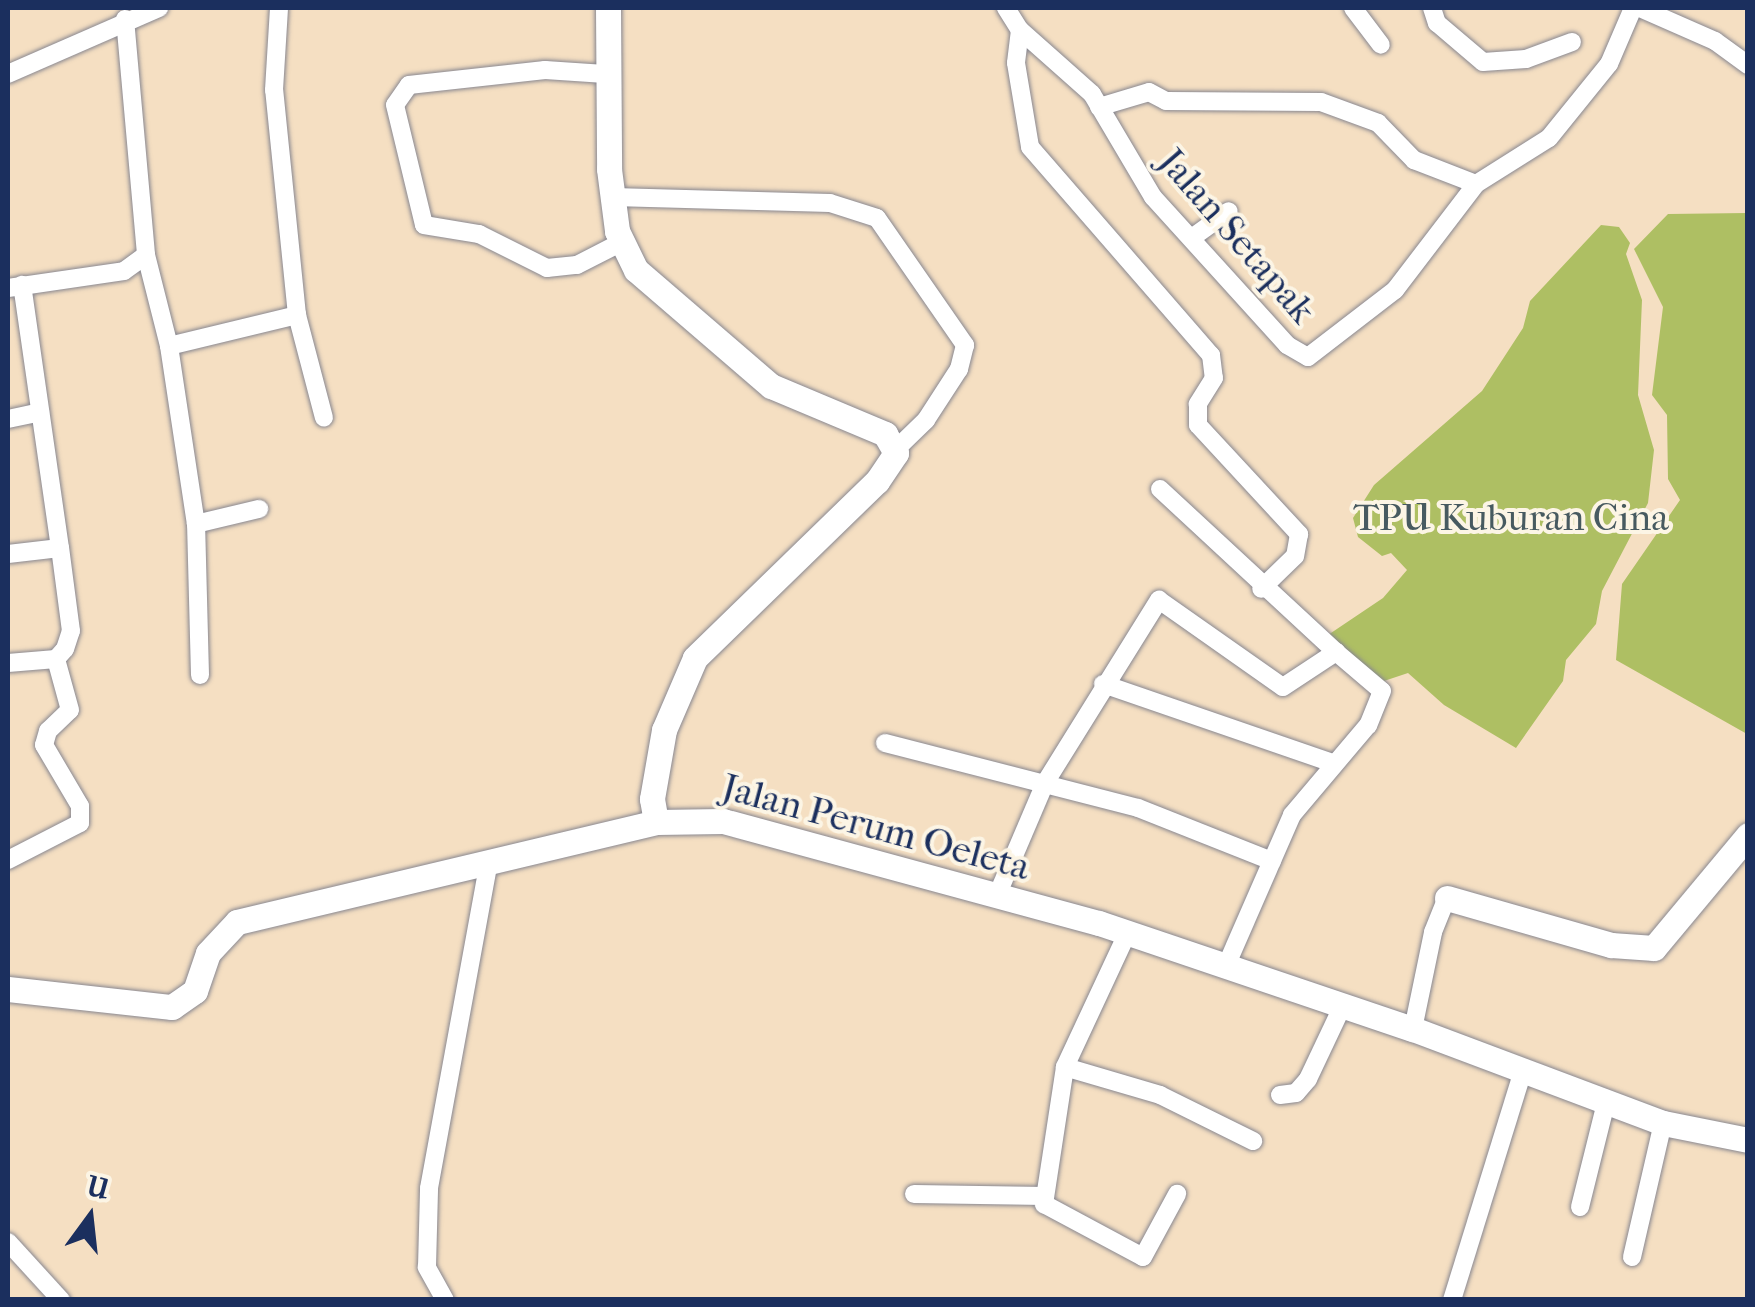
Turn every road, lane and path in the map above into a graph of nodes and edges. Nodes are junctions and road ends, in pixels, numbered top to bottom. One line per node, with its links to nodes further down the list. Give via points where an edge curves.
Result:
1 (159, 8): 8 (street)
2 (279, 8): 23 (street, via 274,90)
3 (608, 8): 14 (street)
4 (1006, 8): 9 (street, Jalan Setapak)
5 (1353, 8): 11 (street)
6 (1432, 8): 10 (street, via 1430,16 1464,52 1504,64)
7 (1637, 8): 12 (street, via 1698,32); 16 (street, Jalan Setapak, via 1609,64 1549,138)
8 (125, 18): 13 (street); 21 (street)
9 (1020, 30): 15 (street, Jalan Setapak, via 1048,48); 34 (street, via 1016,63 1030,147 1211,355 1214,378 1198,404 1198,424 1299,534 1295,556)
10 (1572, 42)
11 (1382, 45)
12 (1748, 65)
13 (8, 74)
14 (606, 74): 17 (street); 20 (street, via 545,70 408,85 395,104 424,225 479,234 547,268 577,265)
15 (1099, 108): 16 (street, via 1139,92 1166,101 1321,102 1378,123 1414,160); 19 (street, Jalan Setapak, via 1136,174)
16 (1476, 184): 19 (street, Jalan Setapak, via 1395,290 1308,357 1286,345)
17 (612, 197): 20 (street); 28 (street, via 830,204 877,218 965,345 959,369 926,420)
18 (1229, 212): 19 (street)
19 (1193, 237)
20 (620, 243): 28 (street, via 647,285 772,386 886,434)
21 (146, 255): 22 (street, via 124,271); 24 (street)
22 (14, 287): 25 (street)
23 (297, 315): 24 (street); 26 (street)
24 (168, 346): 31 (street)
25 (40, 412): 27 (street); 32 (street)
26 (324, 418)
27 (8, 420)
28 (895, 450): 43 (street, via 877,481 695,658 664,730 652,799)
29 (1160, 489): 34 (street)
30 (259, 510): 31 (street)
31 (196, 524): 38 (street)
32 (60, 548): 33 (street); 36 (street, via 70,631)
33 (8, 554)
34 (1261, 589): 35 (street)
35 (1336, 652): 39 (street, via 1283,686 1159,600); 41 (street, via 1382,691 1368,725)
36 (56, 659): 37 (street); 45 (street, via 70,710 48,731 44,745 80,806 80,823)
37 (8, 663)
38 (200, 675)
39 (1103, 684): 41 (street); 42 (street)
40 (885, 743): 42 (street)
41 (1332, 763): 47 (street, via 1292,815)
42 (1045, 783): 47 (street, via 1204,830); 48 (street)
43 (656, 822): 46 (street, Jalan Perum Oeleta); 48 (street, Jalan Perum Oeleta, via 745,824)
44 (1748, 835): 49 (street, via 1654,948 1611,945)
45 (8, 860)
46 (489, 861): 52 (street, Jalan Perum Oeleta, via 237,922 208,952 195,992 172,1007); 69 (street, via 429,1188 427,1268)
47 (1272, 861): 51 (street)
48 (996, 898): 50 (street, Jalan Perum Oeleta)
49 (1446, 898): 54 (street)
50 (1126, 936): 51 (street, Jalan Perum Oeleta); 55 (street)
51 (1225, 968): 53 (street, Jalan Perum Oeleta)
52 (8, 988)
53 (1343, 1005): 54 (street, Jalan Perum Oeleta); 57 (street, via 1308,1079 1296,1093)
54 (1412, 1029): 56 (street, Jalan Perum Oeleta)
55 (1065, 1067): 61 (street, via 1160,1095); 64 (street)
56 (1522, 1074): 58 (street, Jalan Perum Oeleta); 70 (street)
57 (1280, 1094)
58 (1606, 1104): 59 (street, Jalan Perum Oeleta); 65 (street)
59 (1663, 1123): 60 (street, Jalan Perum Oeleta); 67 (street)
60 (1748, 1140)
61 (1252, 1141)
62 (914, 1194): 64 (street)
63 (1177, 1194): 64 (street, via 1144,1258 1044,1204)
64 (1045, 1196)
65 (1580, 1207)
66 (8, 1242): 68 (street)
67 (1632, 1257)
68 (60, 1300)
69 (445, 1300)
70 (1452, 1300)

